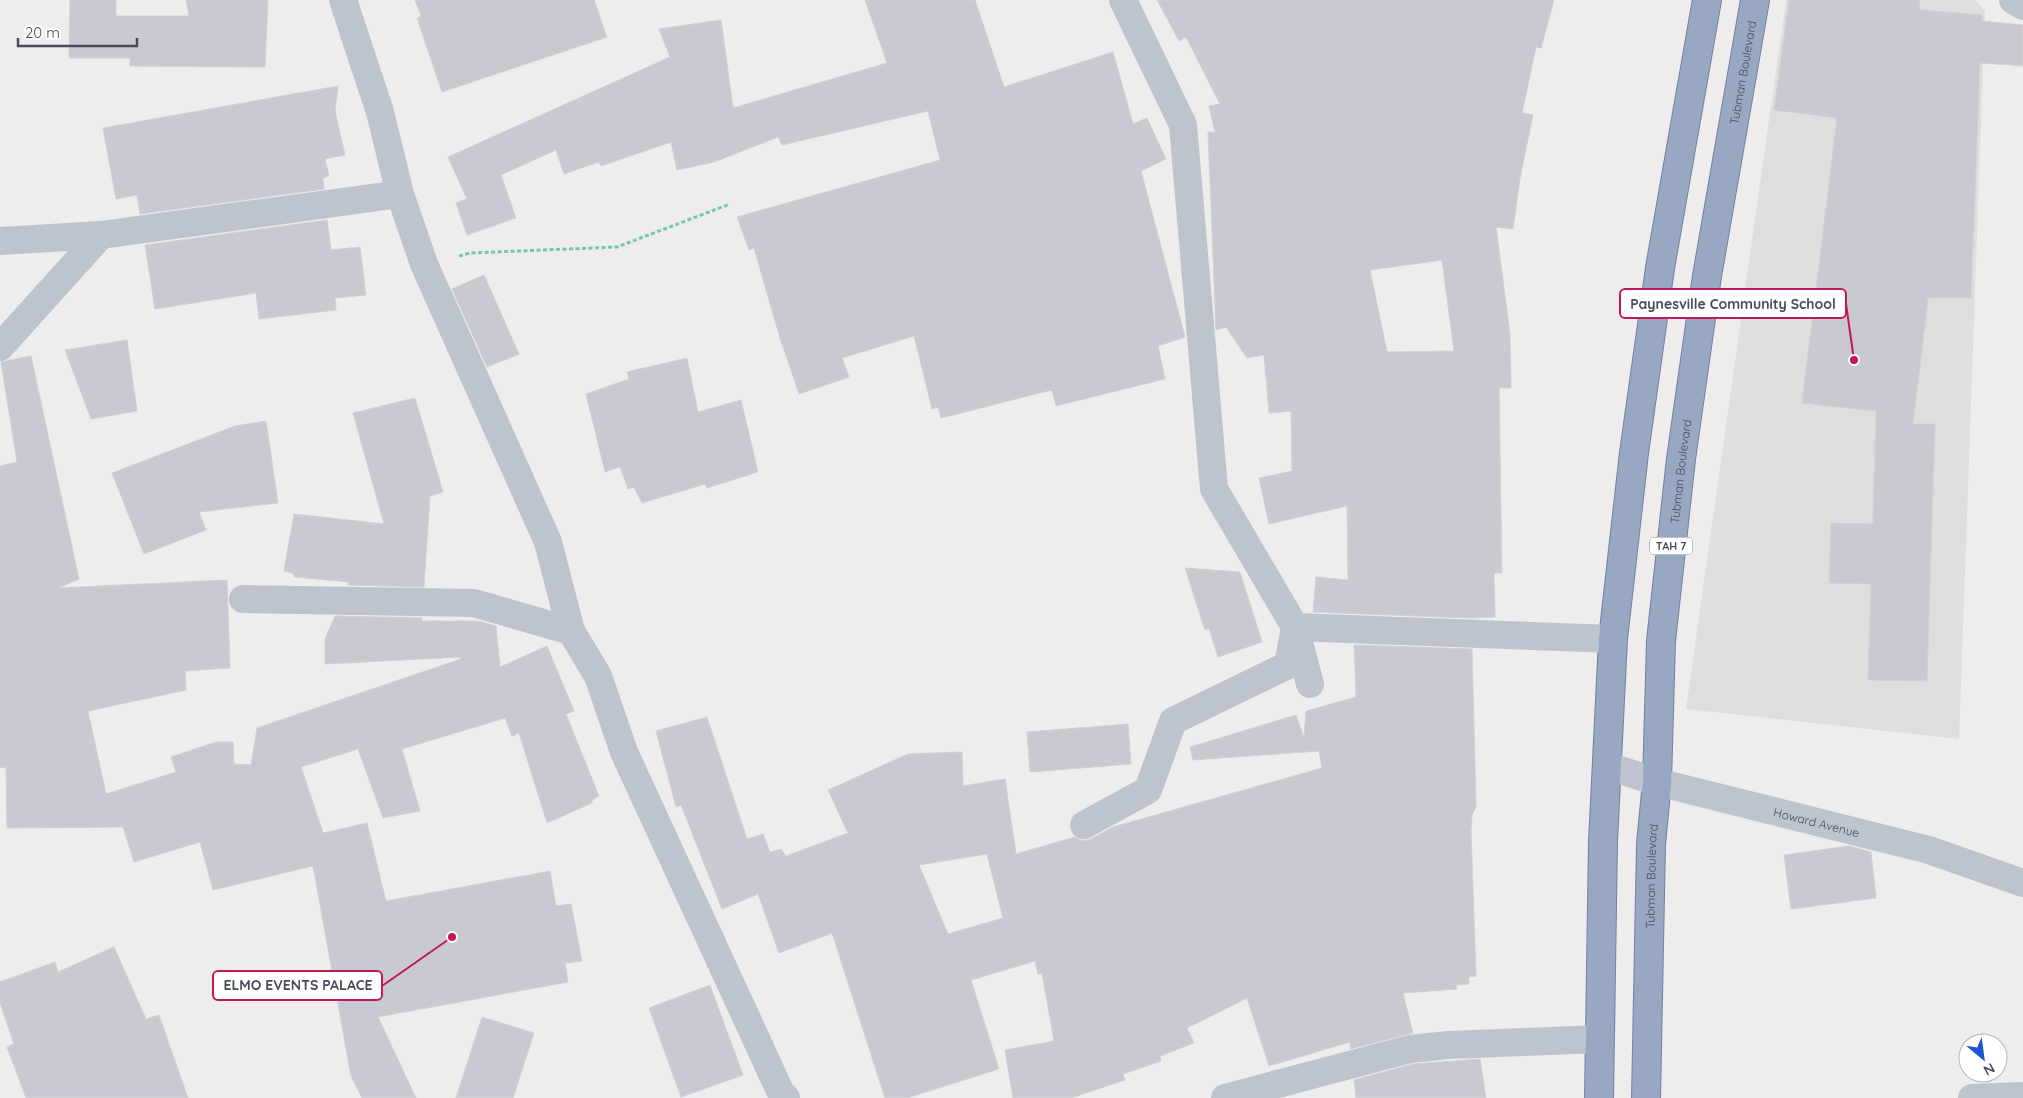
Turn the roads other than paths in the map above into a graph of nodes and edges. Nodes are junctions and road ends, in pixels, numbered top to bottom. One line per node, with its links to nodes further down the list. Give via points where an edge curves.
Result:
1 (342, 0): 7 (street, via 380,112)
2 (1124, 0): 12 (street, via 1183,125 1214,489)
3 (1707, 0): 14 (highway, via 1660,268 1634,453)
4 (1755, 0): 17 (highway, Tubman Boulevard / TAH 7, via 1707,276 1680,459 1661,641)
5 (2013, 0): 6 (street)
6 (2023, 6)
7 (400, 194): 8 (street); 13 (street, via 424,264 548,542)
8 (101, 235): 9 (street); 10 (street)
9 (0, 242)
10 (0, 346)
11 (243, 599): 13 (street, via 474,603)
12 (1295, 627): 14 (street); 15 (street); 18 (street, via 1288,665 1173,721 1148,790)
13 (572, 631): 23 (street, via 598,676 624,752)
14 (1614, 638): 16 (highway)
15 (1310, 684)
16 (1608, 766): 17 (street, Howard Avenue); 20 (highway, via 1603,842)
17 (1657, 782): 19 (street, Howard Avenue, via 1929,850); 27 (highway, Tubman Boulevard / TAH 7, via 1651,844)
18 (1084, 825)
19 (2023, 883)
20 (1600, 1039): 21 (street, via 1438,1046 1410,1050); 26 (highway)
21 (1332, 1072): 24 (street); 25 (street)
22 (2023, 1096): 28 (street)
23 (786, 1098)
24 (1225, 1098)
25 (1297, 1098)
26 (1599, 1098)
27 (1646, 1098)
28 (1972, 1098)

